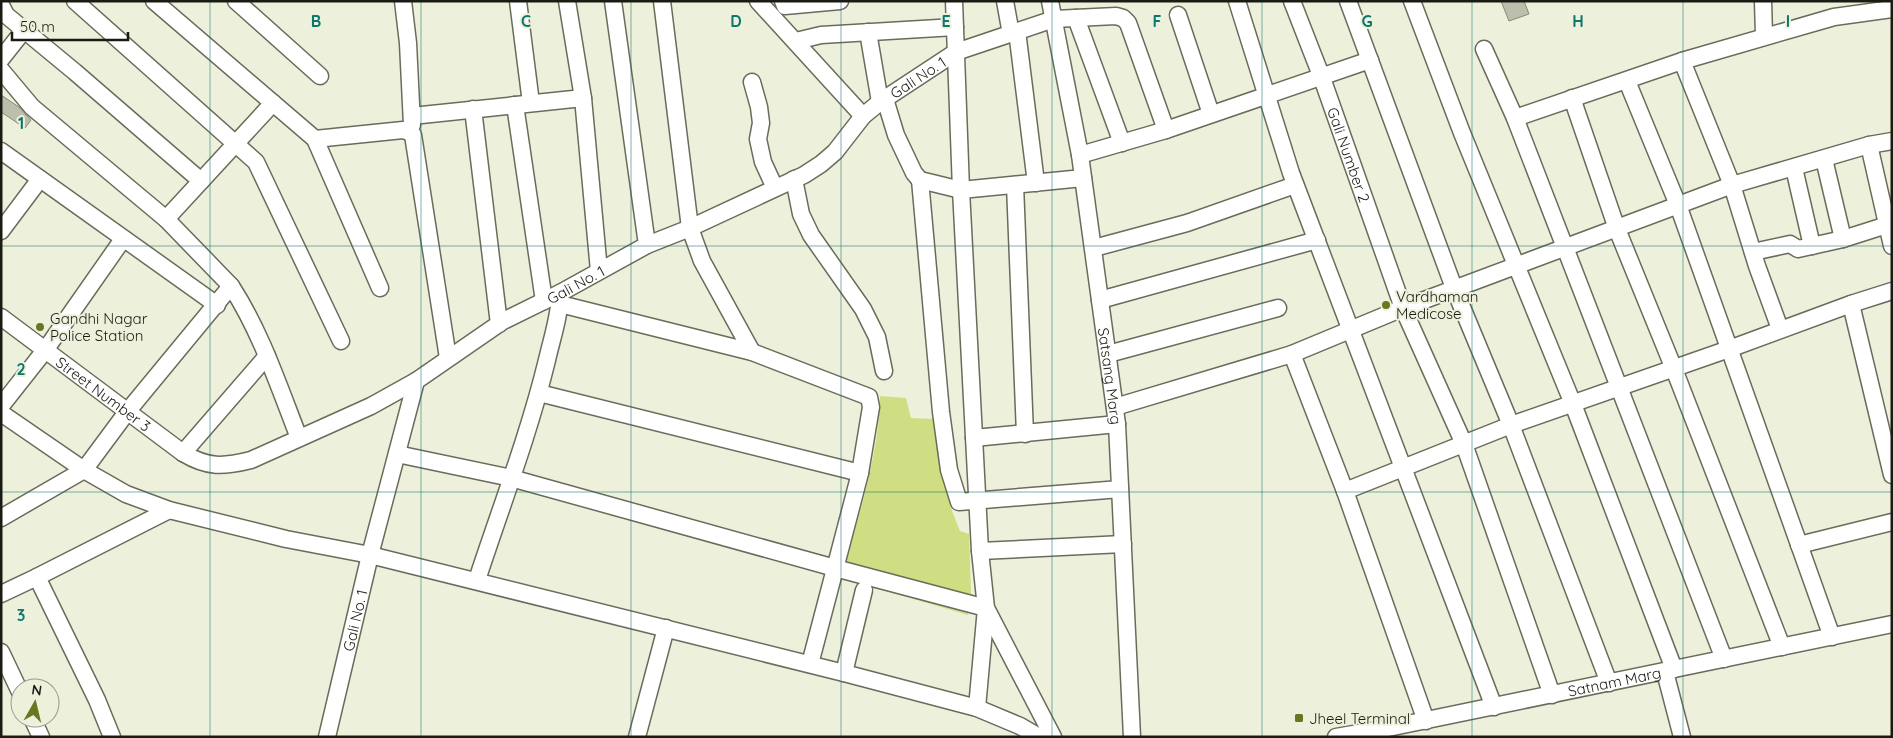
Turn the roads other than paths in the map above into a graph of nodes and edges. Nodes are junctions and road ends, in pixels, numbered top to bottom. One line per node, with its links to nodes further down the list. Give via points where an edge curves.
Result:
1 (74, 1): 58 (street)
2 (154, 1): 46 (street)
3 (236, 1): 38 (street)
4 (403, 1): 50 (street)
5 (518, 1): 47 (street)
6 (567, 1): 43 (street)
7 (613, 1): 85 (street)
8 (662, 1): 79 (street)
9 (758, 1): 31 (street)
10 (783, 1): 11 (street, via 785,6)
11 (840, 1)
12 (954, 1): 26 (street)
13 (1005, 1): 29 (street)
14 (1050, 1): 25 (street, Satsang Marg)
15 (1237, 1): 42 (street)
16 (1292, 1): 39 (street, Gali Number 2)
17 (1348, 1): 35 (street)
18 (1412, 1): 91 (street)
19 (1763, 1): 30 (street)
20 (1, 5): 27 (street, via 6,15)
21 (1883, 7): 22 (street)
22 (1833, 9): 30 (street)
23 (1178, 15): 49 (street)
24 (1076, 18): 25 (street, Gali No. 1); 53 (street, Gali No. 1, via 1116,16 1128,22); 57 (street)
25 (1054, 19): 29 (street, Gali No. 1); 61 (street, Satsang Marg)
26 (955, 27): 28 (street); 33 (street)
27 (24, 30): 34 (street); 68 (street)
28 (868, 32): 31 (street, via 821,35); 45 (street)
29 (1014, 32): 33 (street, Gali No. 1); 69 (street)
30 (1764, 36): 36 (street)
31 (796, 41): 51 (street)
32 (1484, 49): 52 (street)
33 (956, 52): 45 (street, Gali No. 1); 74 (street)
34 (1, 59)
35 (1370, 60): 39 (street); 95 (street)
36 (1682, 61): 40 (street); 72 (street)
37 (1, 70): 77 (street, via 32,107)
38 (320, 76)
39 (1322, 78): 42 (street); 102 (street, Gali Number 2)
40 (1627, 81): 44 (street); 76 (street)
41 (752, 82): 73 (street, via 761,123 758,139 763,162)
42 (1266, 96): 49 (street); 71 (street)
43 (583, 98): 47 (street); 92 (street)
44 (1572, 98): 52 (street); 80 (street)
45 (883, 101): 51 (street, Gali No. 1); 67 (street, via 896,135)
46 (273, 103): 55 (street); 58 (street)
47 (523, 104): 48 (street); 97 (street)
48 (473, 109): 50 (street); 104 (street)
49 (1211, 114): 53 (street)
50 (412, 116): 54 (street)
51 (864, 116): 66 (street, Gali No. 1, via 835,152)
52 (1515, 118): 89 (street)
53 (1166, 130): 57 (street)
54 (413, 135): 55 (street, via 403,130); 114 (street)
55 (315, 139): 94 (street)
56 (1892, 141): 59 (street)
57 (1122, 143): 61 (street)
58 (236, 144): 68 (street); 107 (street, via 256,162 265,178)
59 (1869, 145): 62 (street); 75 (street)
60 (1, 151): 65 (street)
61 (1080, 155): 64 (street, Satsang Marg)
62 (1824, 159): 63 (street); 83 (street)
63 (1794, 168): 72 (street); 86 (street)
64 (1083, 178): 69 (street); 88 (street, Satsang Marg)
65 (40, 179): 81 (street); 82 (street)
66 (794, 180): 73 (street, Gali No. 1); 116 (street, via 801,214 811,235 863,309 877,337)
67 (920, 180): 74 (street); 140 (street, via 949,470 959,502)
68 (201, 181): 77 (street)
69 (1036, 183): 70 (street)
70 (1015, 185): 74 (street); 127 (street)
71 (1296, 185): 84 (street); 88 (street, via 1187,224)
72 (1732, 185): 76 (street); 90 (street)
73 (775, 188): 79 (street, Gali No. 1)
74 (961, 190): 129 (street)
75 (1887, 196): 78 (street)
76 (1678, 205): 80 (street); 109 (street)
77 (166, 219): 93 (street)
78 (1887, 225): 83 (street); 87 (street)
79 (690, 228): 85 (street, Gali No. 1); 110 (street, via 702,261)
80 (1617, 229): 89 (street); 115 (street)
81 (1, 231)
82 (123, 238): 100 (street); 108 (street)
83 (1843, 239): 86 (street)
84 (1317, 240): 98 (street); 105 (street)
85 (646, 245): 92 (street, Gali No. 1)
86 (1812, 246): 90 (street, via 1798,249 1790,244)
87 (1892, 246)
88 (1094, 248): 98 (street, Satsang Marg)
89 (1564, 249): 91 (street); 118 (street)
90 (1753, 252): 106 (street)
91 (1516, 266): 95 (street); 120 (street)
92 (599, 271): 97 (street, Gali No. 1)
93 (231, 286): 100 (street); 113 (street, via 245,307)
94 (380, 288)
95 (1454, 288): 102 (street); 126 (street)
96 (1892, 291): 99 (street)
97 (555, 299): 104 (street, Gali No. 1); 110 (street); 119 (street)
98 (1100, 300): 111 (street, Satsang Marg)
99 (1851, 304): 106 (street); 136 (street)
100 (217, 305): 123 (street)
101 (1278, 308): 111 (street)
102 (1403, 308): 105 (street); 130 (street, Gali Number 2)
103 (1, 317): 108 (street, Street Number 3)
104 (499, 324): 114 (street, Gali No. 1)
105 (1352, 330): 112 (street); 133 (street)
106 (1780, 330): 109 (street)
107 (341, 341)
108 (46, 349): 121 (street); 123 (street, Street Number 3)
109 (1729, 349): 115 (street); 145 (street)
110 (752, 352): 135 (street, via 869,397 871,407)
111 (1108, 354): 122 (street, Satsang Marg)
112 (1292, 354): 122 (street); 139 (street)
113 (266, 356): 128 (street); 131 (street)
114 (448, 358): 117 (street, Gali No. 1)
115 (1674, 369): 118 (street); 157 (street)
116 (884, 371)
117 (416, 380): 128 (street, via 371,406); 132 (street, Gali No. 1)
118 (1617, 387): 120 (street); 159 (street)
119 (539, 393): 135 (street); 137 (street)
120 (1572, 404): 126 (street); 161 (street)
121 (1, 406)
122 (1115, 407): 125 (street, Satsang Marg)
123 (127, 412): 131 (street, Street Number 3); 134 (street)
124 (1, 413): 134 (street)
125 (1117, 424): 127 (street); 138 (street, Satsang Marg)
126 (1511, 425): 130 (street); 164 (street)
127 (1025, 434): 129 (street)
128 (299, 438): 131 (street, Street Number 3, via 251,460 230,465 208,465)
129 (974, 438): 140 (street)
130 (1464, 444): 133 (street); 165 (street, Gali Number 2)
131 (183, 453)
132 (398, 454): 137 (street); 147 (street, Gali No. 1)
133 (1403, 468): 139 (street); 166 (street)
134 (84, 470): 141 (street, via 126,494); 142 (street)
135 (860, 473): 148 (street)
136 (1892, 475)
137 (511, 478): 148 (street); 150 (street)
138 (1120, 489): 140 (street); 144 (street, Satsang Marg)
139 (1345, 491): 168 (street)
140 (978, 502): 146 (street)
141 (169, 510): 147 (street, via 286,539); 149 (street)
142 (3, 514)
143 (1892, 522): 145 (street)
144 (1123, 544): 146 (street); 175 (street, Satsang Marg)
145 (1799, 545): 156 (street)
146 (980, 551): 153 (street)
147 (358, 552): 150 (street); 171 (street, Gali No. 1)
148 (835, 568): 153 (street); 160 (street)
149 (37, 577): 152 (street); 170 (street)
150 (477, 580): 155 (street)
151 (864, 590): 162 (street)
152 (1, 594)
153 (986, 608): 167 (street); 174 (street)
154 (1892, 624): 156 (street, Satnam Marg)
155 (666, 628): 160 (street); 172 (street)
156 (1832, 637): 157 (street, Satnam Marg)
157 (1782, 647): 159 (street, Satnam Marg)
158 (1, 652): 163 (street)
159 (1724, 659): 161 (street, Satnam Marg)
160 (810, 664): 162 (street)
161 (1670, 671): 164 (street, Satnam Marg); 177 (street)
162 (844, 673): 167 (street)
163 (13, 678)
164 (1609, 683): 165 (street, Satnam Marg)
165 (1552, 695): 166 (street, Satnam Marg)
166 (1494, 707): 168 (street, Satnam Marg)
167 (977, 708): 173 (street)
168 (1426, 721): 169 (street, Satnam Marg)
169 (1389, 733): 176 (street, Satnam Marg)
170 (112, 737)
171 (327, 737)
172 (637, 737)
173 (1039, 737)
174 (1053, 737)
175 (1132, 737)
176 (1336, 737)
177 (1682, 737)

